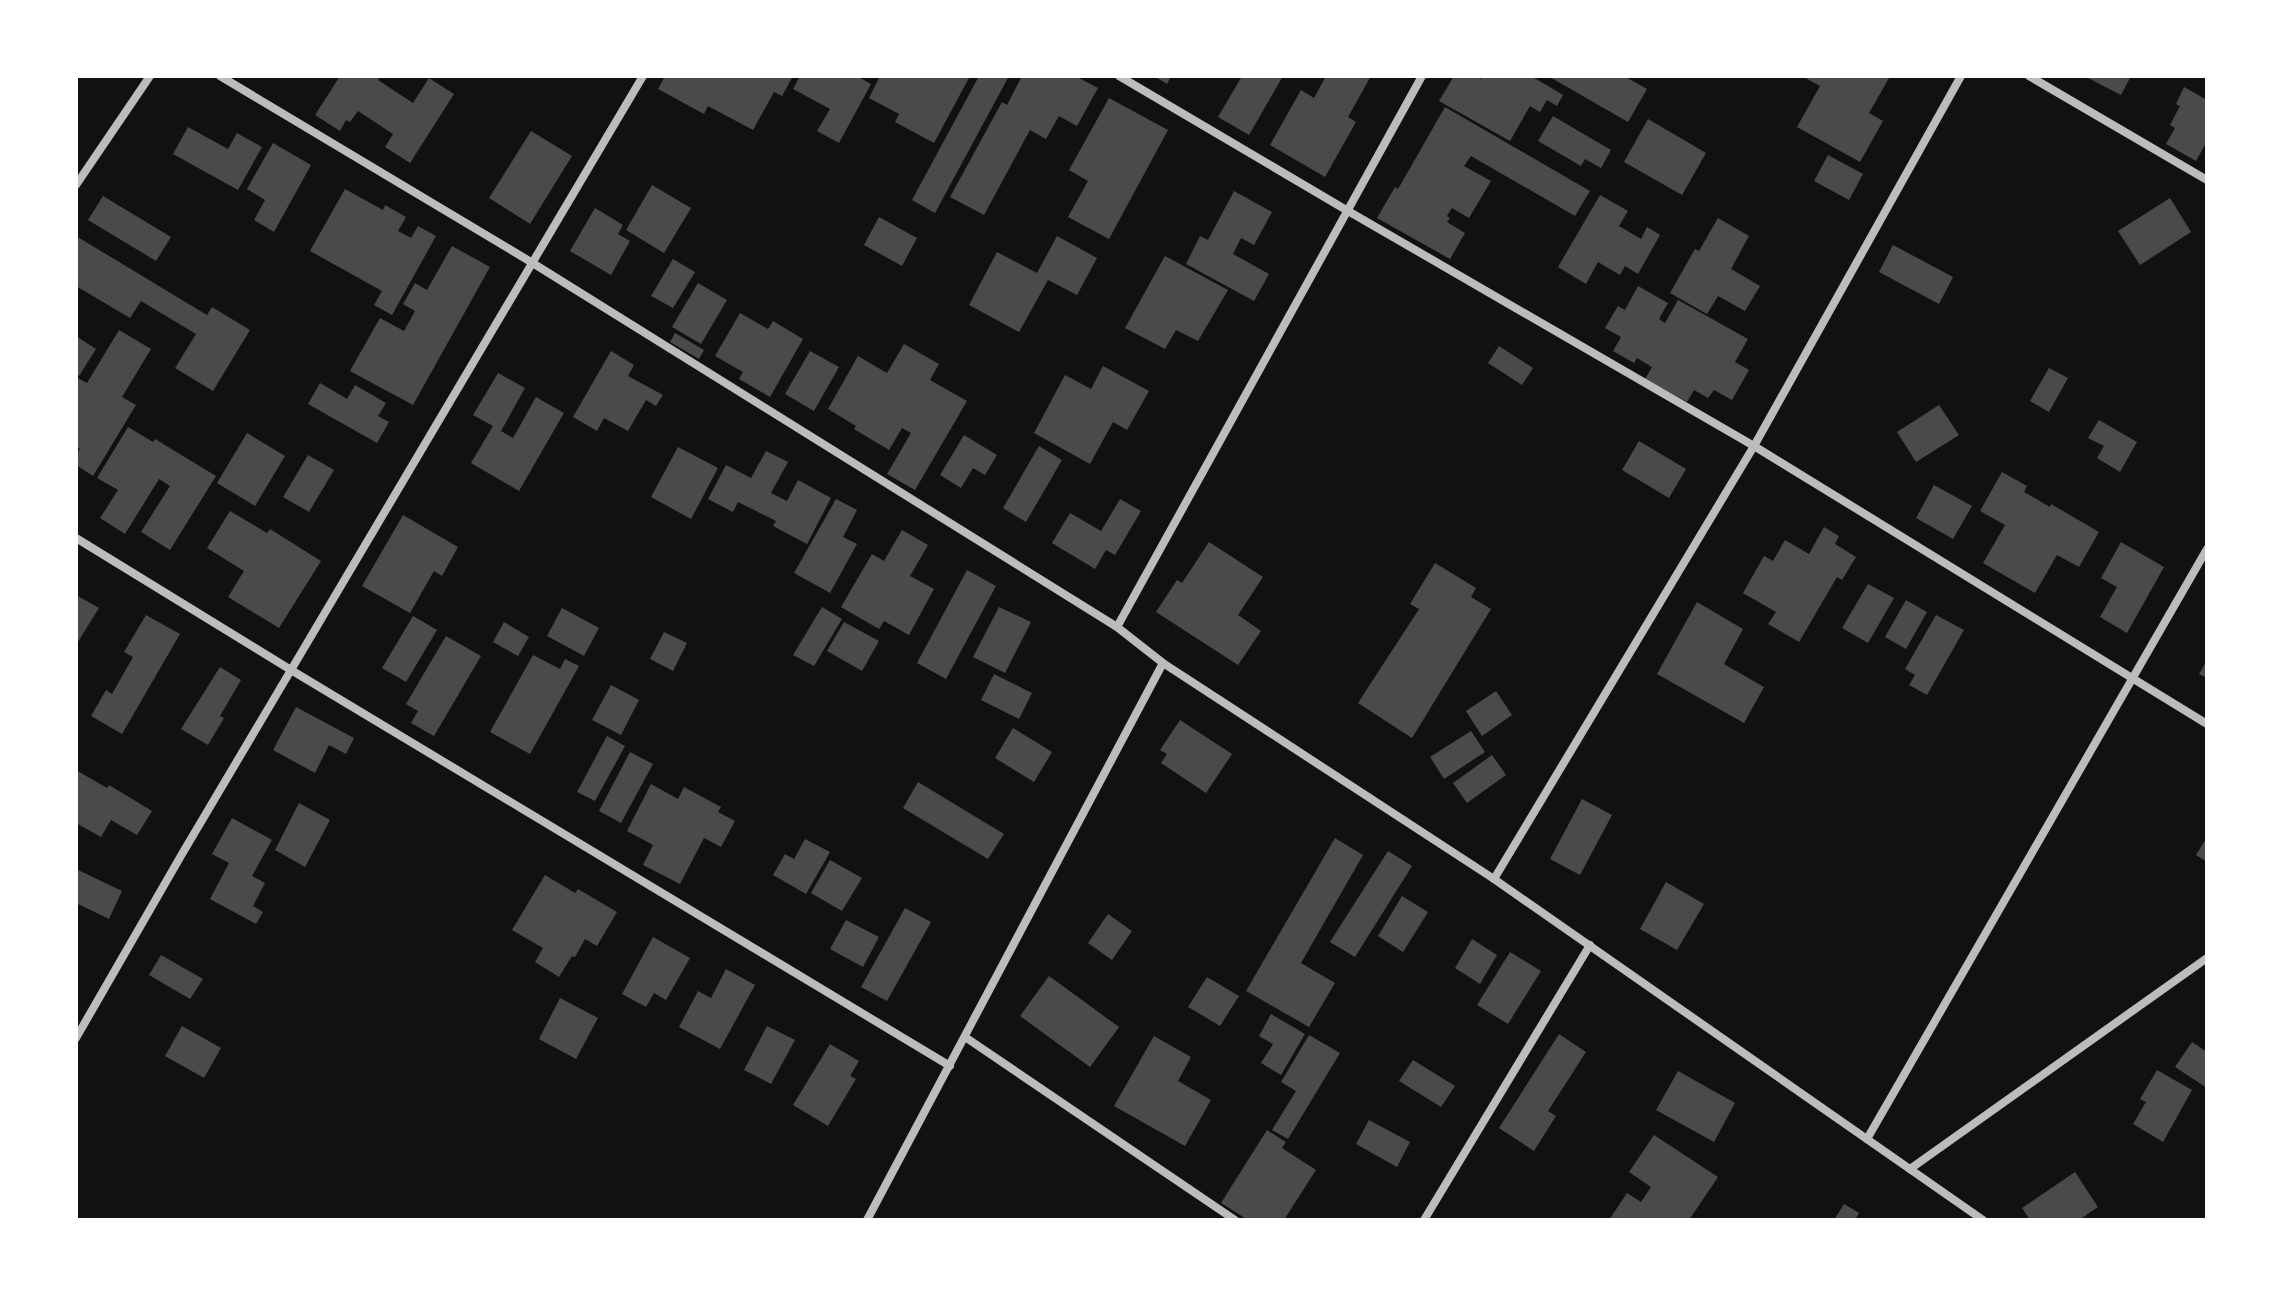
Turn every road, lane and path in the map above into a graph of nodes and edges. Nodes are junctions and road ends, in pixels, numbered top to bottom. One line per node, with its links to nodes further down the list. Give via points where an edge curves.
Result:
1 (150, 76): 9 (street)
2 (220, 76): 11 (street)
3 (643, 76): 11 (street)
4 (1119, 76): 10 (street)
5 (1422, 76): 10 (street)
6 (1961, 76): 12 (street)
7 (2029, 76): 8 (street)
8 (2207, 180)
9 (76, 185)
10 (1348, 211): 12 (street); 15 (street)
11 (531, 262): 15 (street); 17 (street)
12 (1754, 446): 18 (street); 20 (street)
13 (76, 538): 17 (street)
14 (2207, 549): 18 (street)
15 (1117, 627): 16 (street)
16 (1163, 663): 20 (street); 23 (street)
17 (291, 670): 24 (street); 25 (street)
18 (2132, 679): 19 (street); 26 (street)
19 (2207, 724)
20 (1494, 879): 21 (street)
21 (1590, 945): 26 (street); 30 (street)
22 (2207, 958): 27 (street)
23 (965, 1037): 25 (street); 29 (street)
24 (76, 1038)
25 (950, 1066): 28 (street)
26 (1867, 1139): 27 (street)
27 (1910, 1169): 31 (street)
28 (867, 1220)
29 (1235, 1220)
30 (1424, 1220)
31 (1983, 1220)

